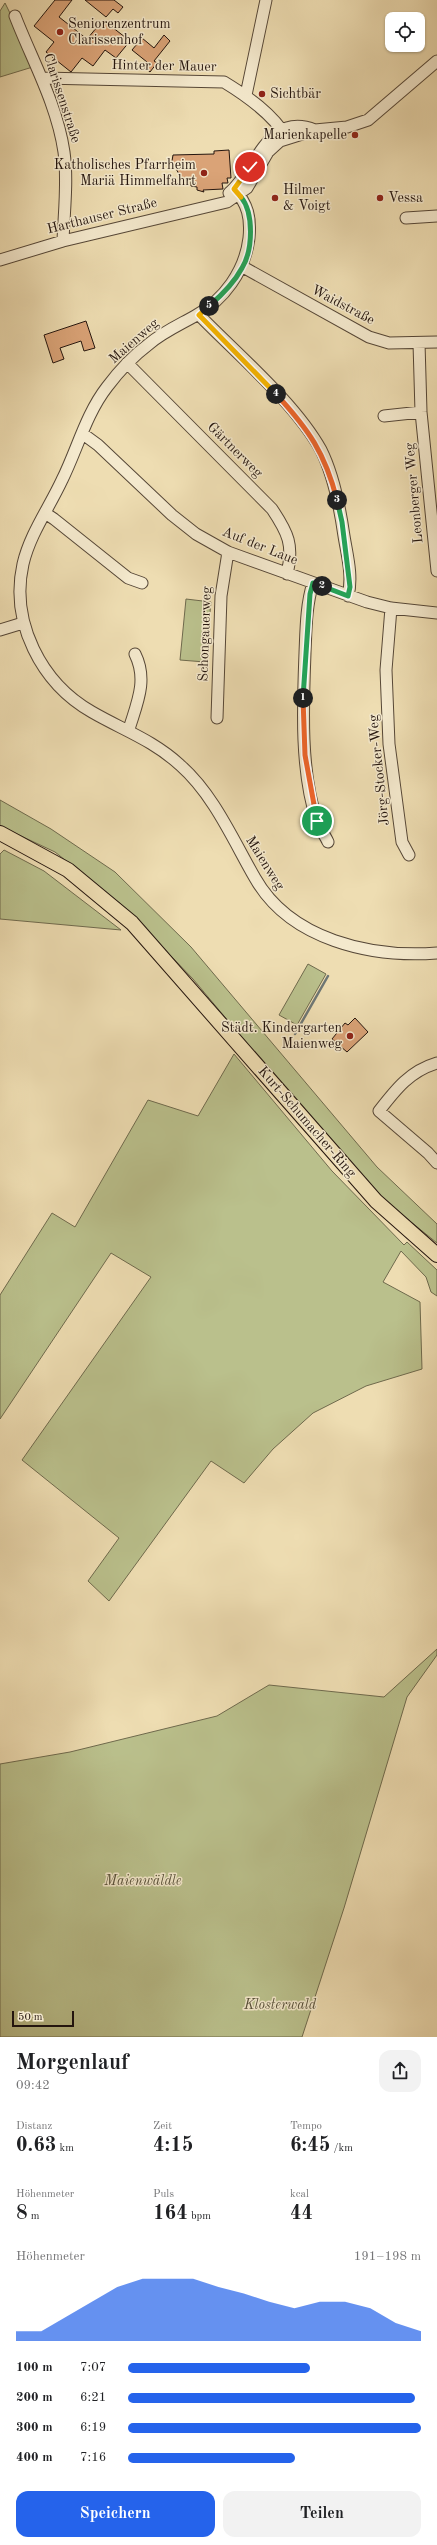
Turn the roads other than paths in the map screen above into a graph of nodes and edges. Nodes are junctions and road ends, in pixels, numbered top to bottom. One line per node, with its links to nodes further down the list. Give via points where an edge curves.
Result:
1 (266, 0): 5 (street)
2 (15, 16): 4 (street, Clarissenstraße)
3 (437, 61): 6 (street, Harthauser Straße, via 368,120 347,127)
4 (42, 78): 5 (street, Hinter der Mauer, via 224,82); 10 (street, Clarissenstraße, via 64,152 66,178)
5 (246, 95): 6 (street, Hinter der Mauer)
6 (284, 134): 7 (street, Harthauser Straße, via 268,152 247,188)
7 (237, 192): 10 (street, Harthauser Straße, via 227,202); 12 (street, Maienweg, via 248,208 250,223 247,255)
8 (437, 216): 9 (street)
9 (406, 218)
10 (63, 240): 11 (street, Harthauser Straße)
11 (0, 260)
12 (243, 267): 13 (street, Maienweg, via 226,290); 14 (street, Waidstraße, via 369,337 389,343)
13 (199, 315): 16 (street, Maienweg, via 167,330); 26 (street, via 300,420 321,450 331,475 342,522 350,576)
14 (419, 342): 15 (street, Waidstraße); 17 (street, Leonberger Weg)
15 (437, 342)
16 (127, 363): 19 (street, Maienweg, via 98,399); 23 (street, Gärtnerweg, via 272,509 286,530 291,546)
17 (421, 412): 18 (street); 22 (street, Leonberger Weg)
18 (384, 416)
19 (82, 434): 20 (street, Maienweg); 21 (street, Auf der Laue, via 98,445 172,516 196,534)
20 (44, 514): 24 (street, via 54,519 128,578); 29 (street, Maienweg, via 28,547 22,567)
21 (228, 552): 23 (street, Auf der Laue); 32 (street, Schongauerweg, via 221,596)
22 (437, 571)
23 (287, 574): 25 (street, Auf der Laue)
24 (142, 583)
25 (313, 583): 26 (street, Auf der Laue); 35 (street, via 306,638 303,704 305,755 317,821)
26 (348, 596): 27 (street, Auf der Laue)
27 (391, 608): 28 (street, Auf der Laue); 36 (street, Jörg-Stocker-Weg, via 386,670 388,744 402,842)
28 (437, 614)
29 (23, 623): 30 (street); 33 (street, Maienweg, via 35,654 50,677 68,695 91,712)
30 (0, 630)
31 (135, 654): 33 (street, via 142,674 142,689)
32 (217, 718)
33 (129, 729): 37 (street, Maienweg, via 159,747 182,766 216,809 270,901 292,920 310,932 339,942 404,954)
34 (0, 833): 40 (main road, Kurt-Schumacher-Ring, via 68,870 132,923 376,1201)
35 (328, 842)
36 (409, 855)
37 (437, 953)
38 (437, 1063): 39 (street, via 420,1068 404,1080 379,1111)
39 (437, 1163)
40 (437, 1255)

